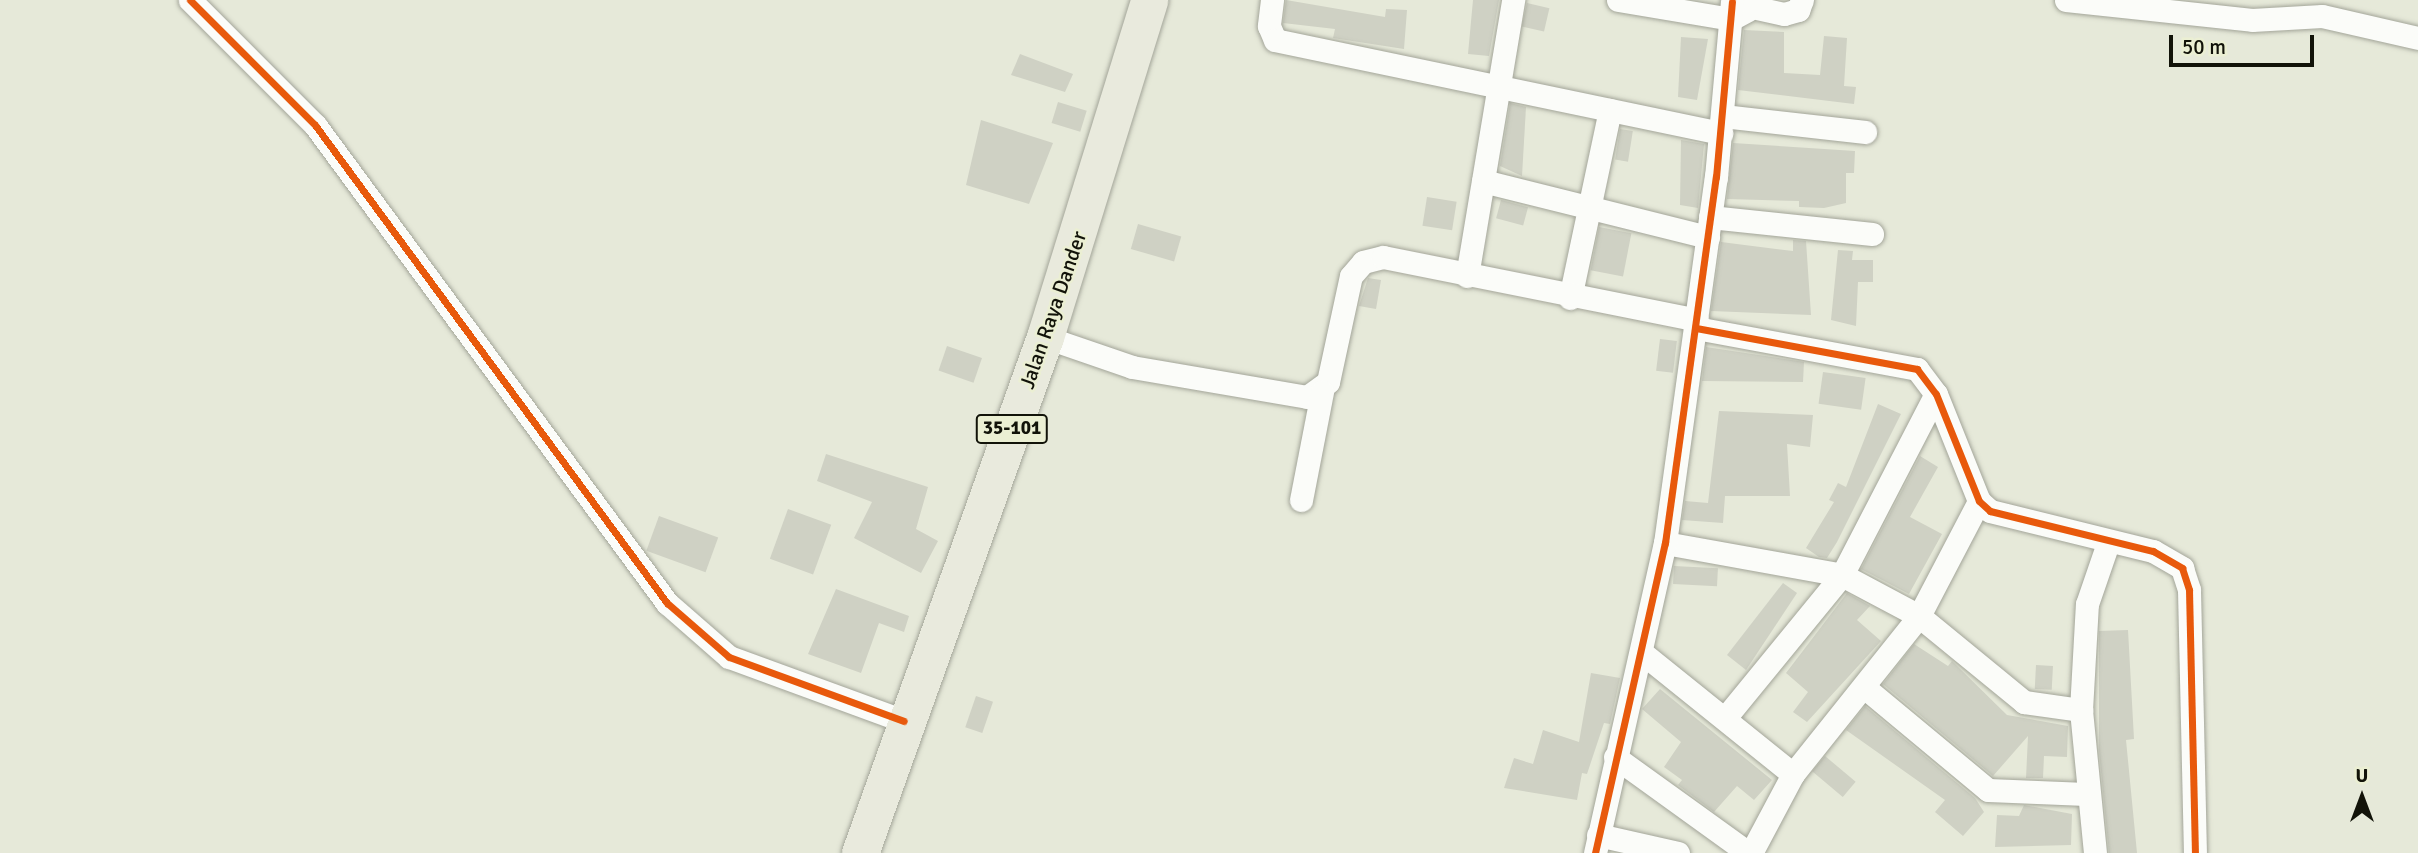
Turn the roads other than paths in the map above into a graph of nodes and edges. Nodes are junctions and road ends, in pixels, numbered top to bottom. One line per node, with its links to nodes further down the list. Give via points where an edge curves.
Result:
1 (190, 0): 34 (street, via 315,125 667,603 729,657)
2 (1149, 0): 21 (main road, Jalan Raya Dander / 35-101)
3 (1272, 0): 10 (street, via 1269,26 1275,40)
4 (1513, 0): 10 (street)
5 (1618, 0): 8 (street)
6 (1802, 0): 8 (street, via 1798,10 1784,14)
7 (2066, 0): 9 (street, via 2252,20 2322,16)
8 (1733, 8): 12 (street)
9 (2418, 38)
10 (1498, 82): 11 (street); 14 (street)
11 (1610, 110): 12 (street); 15 (street)
12 (1722, 125): 13 (street); 16 (street)
13 (1865, 132)
14 (1483, 181): 15 (street); 18 (street)
15 (1589, 208): 16 (street); 19 (street)
16 (1709, 227): 17 (street); 20 (street)
17 (1872, 234)
18 (1467, 276): 19 (street); 22 (street, via 1383,257 1356,267)
19 (1570, 298): 20 (street)
20 (1697, 324): 23 (street, via 1905,362 1926,376); 26 (street)
21 (1045, 337): 22 (street, via 1150,371 1295,396); 34 (main road, Jalan Raya Dander / 35-101)
22 (1322, 392): 24 (street)
23 (1936, 394): 25 (street); 28 (street)
24 (1301, 500)
25 (1979, 501): 27 (street, via 2007,519); 29 (street)
26 (1665, 543): 28 (street); 30 (street)
27 (2108, 543): 32 (street, via 2087,604); 39 (street, via 2164,555 2187,578)
28 (1842, 575): 29 (street); 33 (street)
29 (1919, 616): 31 (street); 32 (street, via 2024,702)
30 (1641, 652): 33 (street); 35 (street)
31 (1864, 687): 36 (street); 37 (street, via 1988,790)
32 (2081, 710): 37 (street)
33 (1725, 718): 36 (street)
34 (904, 722): 40 (main road, Jalan Raya Dander / 35-101)
35 (1615, 757): 38 (street); 42 (street)
36 (1793, 774): 42 (street)
37 (2086, 794): 43 (street)
38 (1597, 844): 41 (street)
39 (2195, 852)
40 (860, 853)
41 (1678, 853)
42 (1749, 853)
43 (2095, 853)

